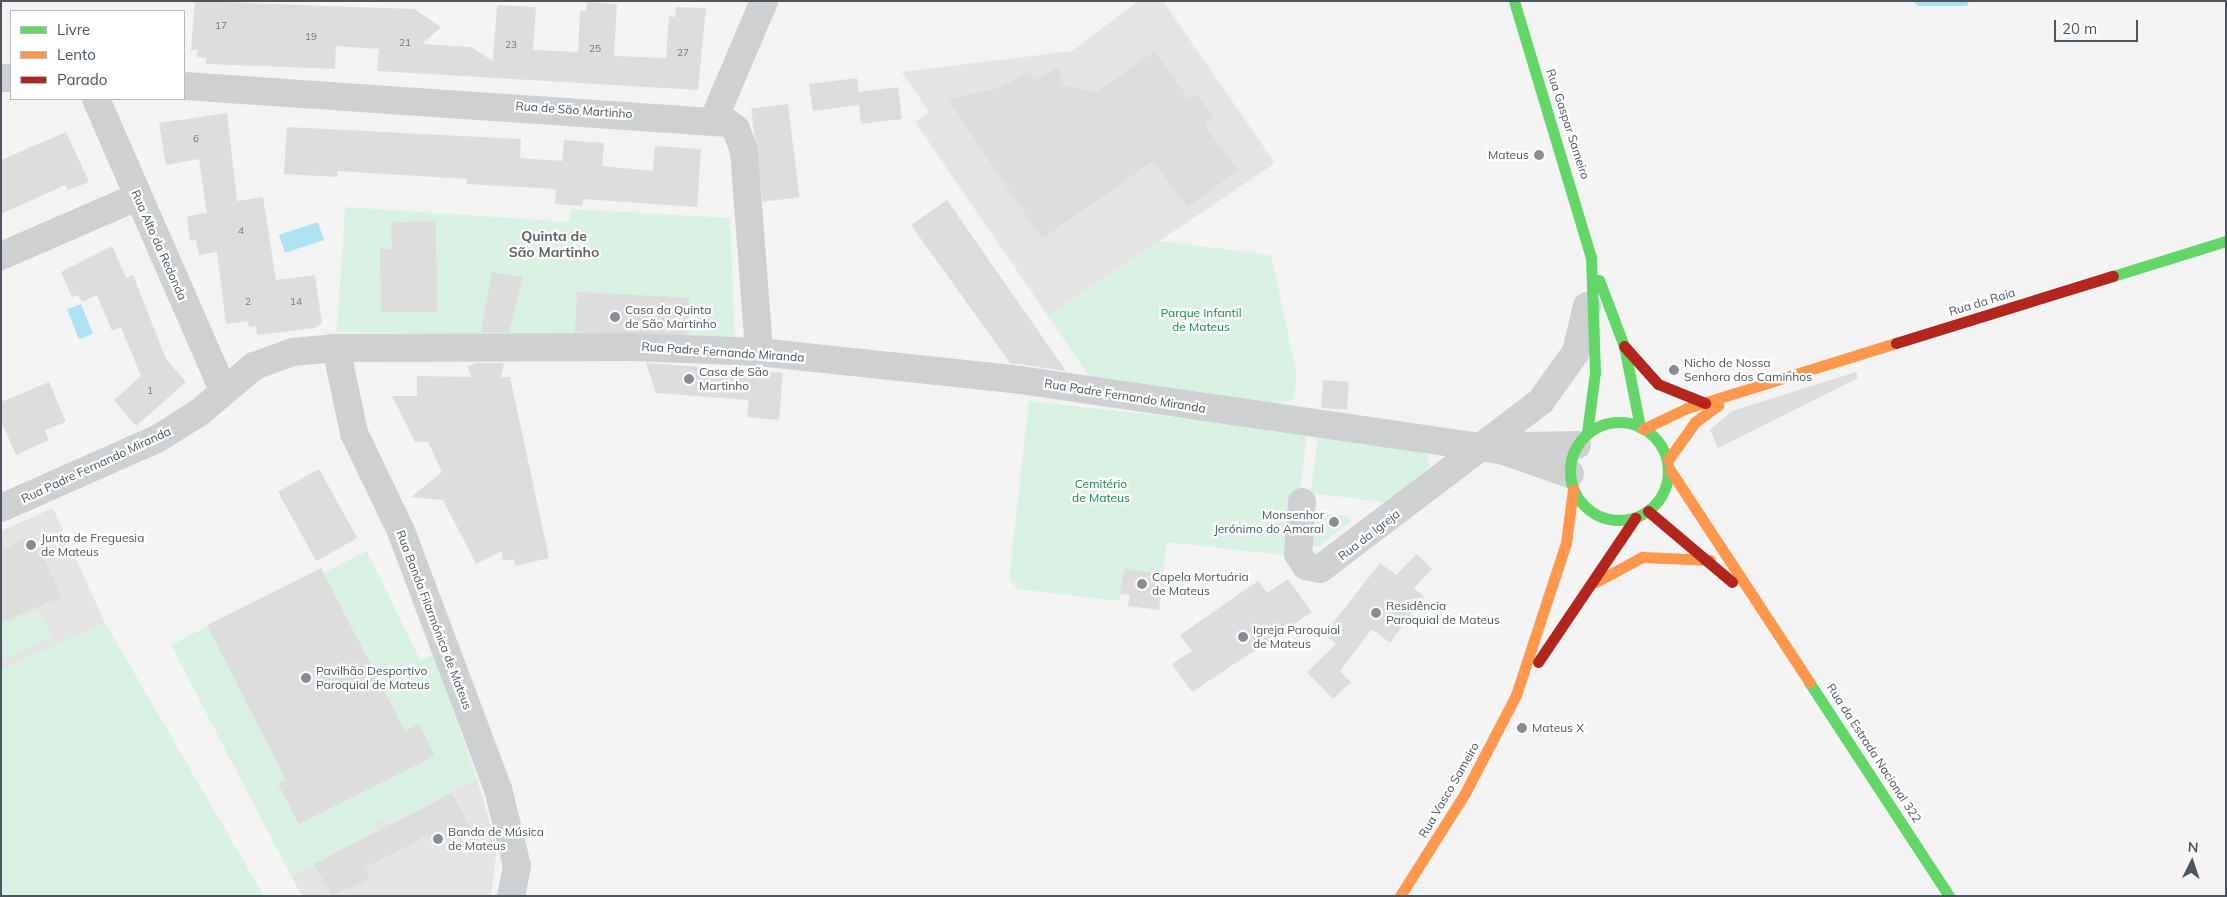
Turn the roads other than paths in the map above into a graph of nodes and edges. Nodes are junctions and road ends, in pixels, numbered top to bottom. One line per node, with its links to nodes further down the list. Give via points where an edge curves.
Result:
1 (764, 1): 5 (street)
2 (1514, 1): 9 (main road, Rua Gaspar Sameiro, via 1579,205)
3 (185, 86): 5 (street, Rua de São Martinho)
4 (96, 100): 6 (street, Rua Alto da Redonda)
5 (714, 119): 12 (street, Rua de São Martinho, via 736,129 744,151)
6 (137, 197): 8 (street); 13 (street, Rua Alto da Redonda)
7 (2226, 241): 14 (main road, Rua da Raia)
8 (1, 256)
9 (1591, 257): 10 (main road); 17 (main road, via 1595,372); 18 (street, Rua da Igreja, via 1584,326 1570,364 1541,401)
10 (1624, 346): 15 (main road, via 1658,384); 16 (main road)
11 (336, 348): 12 (street, Rua Padre Fernando Miranda, via 632,347); 13 (street, Rua Padre Fernando Miranda, via 274,356 239,376); 29 (street, Rua Banda Filarmónica de Mateus, via 354,433 404,537 498,789 517,866)
12 (760, 352): 18 (street, Rua Padre Fernando Miranda, via 1020,380)
13 (223, 390): 22 (street, Rua Padre Fernando Miranda, via 200,412 157,439)
14 (1746, 390): 15 (main road); 19 (main road, via 1701,416)
15 (1705, 403): 16 (main road)
16 (1642, 428): 17 (main road, via 1614,422); 19 (main road, via 1663,447)
17 (1582, 439): 18 (street); 20 (main road)
18 (1480, 447): 20 (street, via 1516,452); 21 (street, Rua da Igreja, via 1320,569 1306,566 1298,554)
19 (1669, 465): 23 (main road, via 1660,500); 27 (main road)
20 (1572, 482): 24 (main road, via 1591,512 1605,519); 28 (main road, via 1566,543)
21 (1302, 502)
22 (1, 508)
23 (1648, 512): 24 (main road); 25 (main road)
24 (1635, 518): 26 (main road)
25 (1710, 560): 26 (main road, via 1642,557); 27 (main road)
26 (1589, 586): 28 (main road)
27 (1776, 625): 31 (main road, Rua da Estrada Nacional 322)
28 (1516, 695): 30 (main road, Rua Vasco Sameiro, via 1465,793)
29 (511, 896)
30 (1400, 896)
31 (1949, 896)

